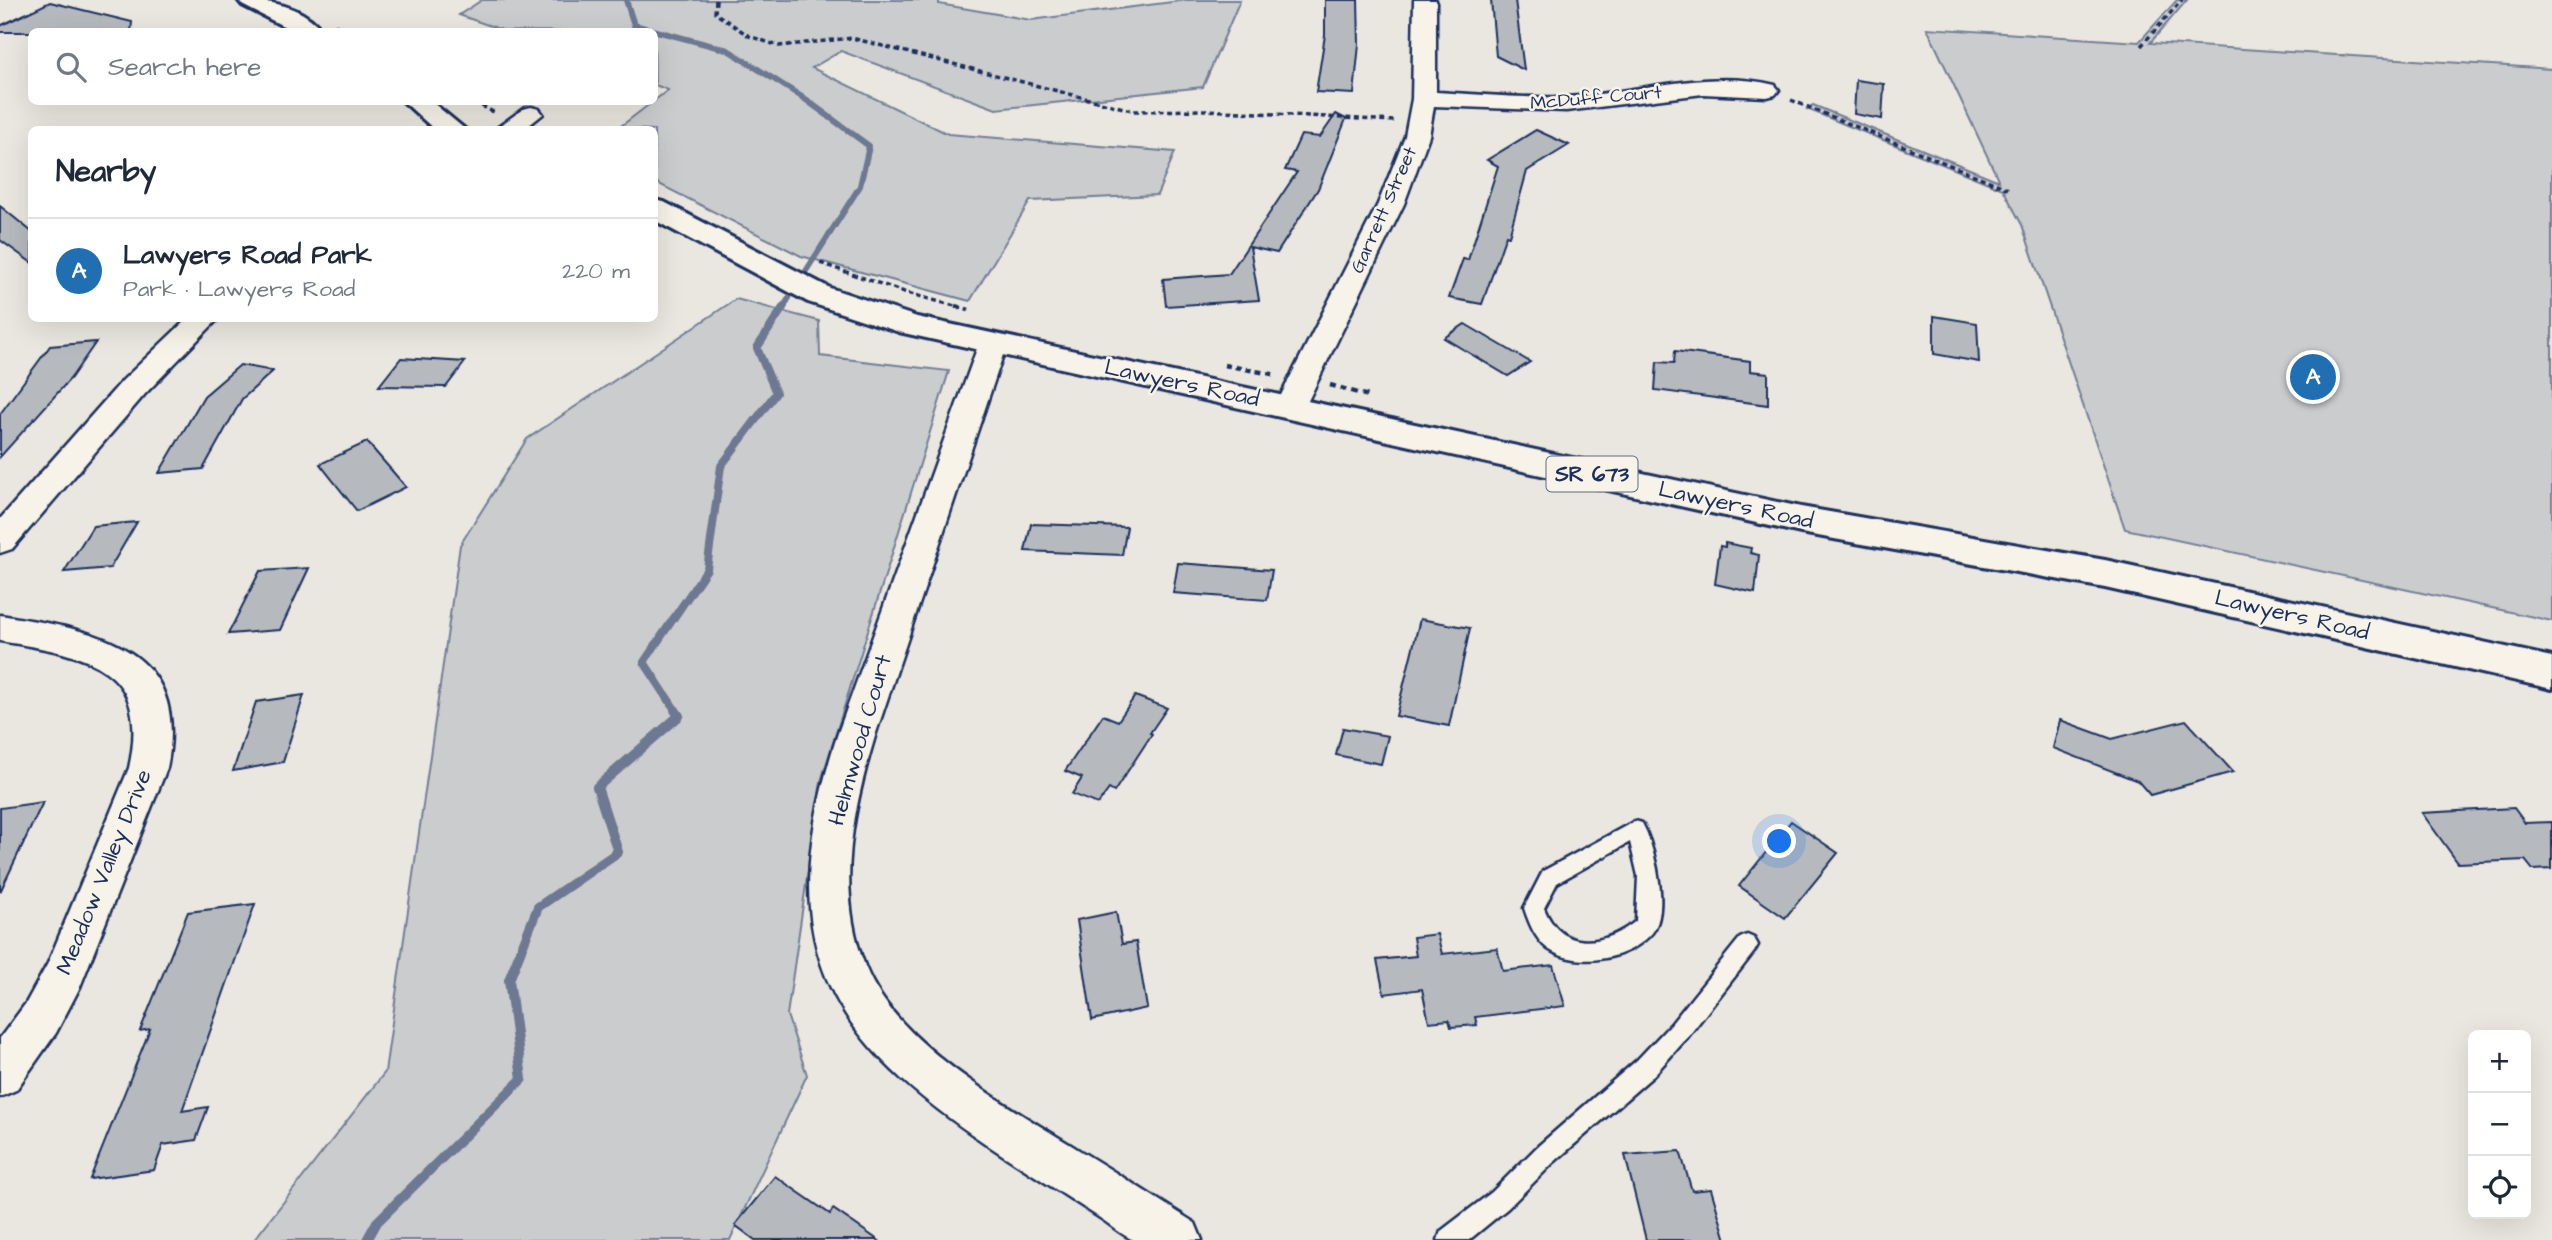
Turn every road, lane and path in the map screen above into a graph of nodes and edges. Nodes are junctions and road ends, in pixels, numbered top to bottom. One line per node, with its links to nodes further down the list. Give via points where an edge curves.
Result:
1 (250, 0): 5 (main road)
2 (716, 0): 9 (path, via 715,13 727,24 775,46 852,38 1135,111)
3 (1425, 0): 9 (street, Garrett Street)
4 (2182, 0): 6 (path)
5 (305, 28)
6 (2141, 46)
7 (1767, 90): 9 (street, McDuff Court, via 1703,87 1566,104); 13 (path)
8 (421, 105): 11 (main road)
9 (1422, 111): 17 (street, Garrett Street, via 1405,173)
10 (531, 114): 12 (street)
11 (447, 126)
12 (512, 126)
13 (2011, 190)
14 (658, 210): 16 (main road, Lawyers Road / SR 673, via 819,295 911,325)
15 (201, 322): 18 (street, via 134,387)
16 (993, 343): 17 (main road, Lawyers Road / SR 673); 24 (street, Helmwood Court, via 834,811 828,871 831,920 844,965 868,1012 906,1056 956,1099)
17 (1290, 407): 20 (main road, Lawyers Road / SR 673, via 1787,517 2105,574)
18 (0, 541)
19 (0, 628): 23 (street, Meadow Valley Drive, via 79,641 117,659 142,688 150,705 154,735 148,768 65,973 41,1018)
20 (2552, 673)
21 (1635, 829): 21 (lane, via 1647,856 1650,901 1645,926 1619,944 1578,951 1557,945 1540,927 1534,908 1550,877)
22 (1747, 945): 25 (lane, via 1645,1068)
23 (0, 1075)
24 (1178, 1240)
25 (1450, 1240)

